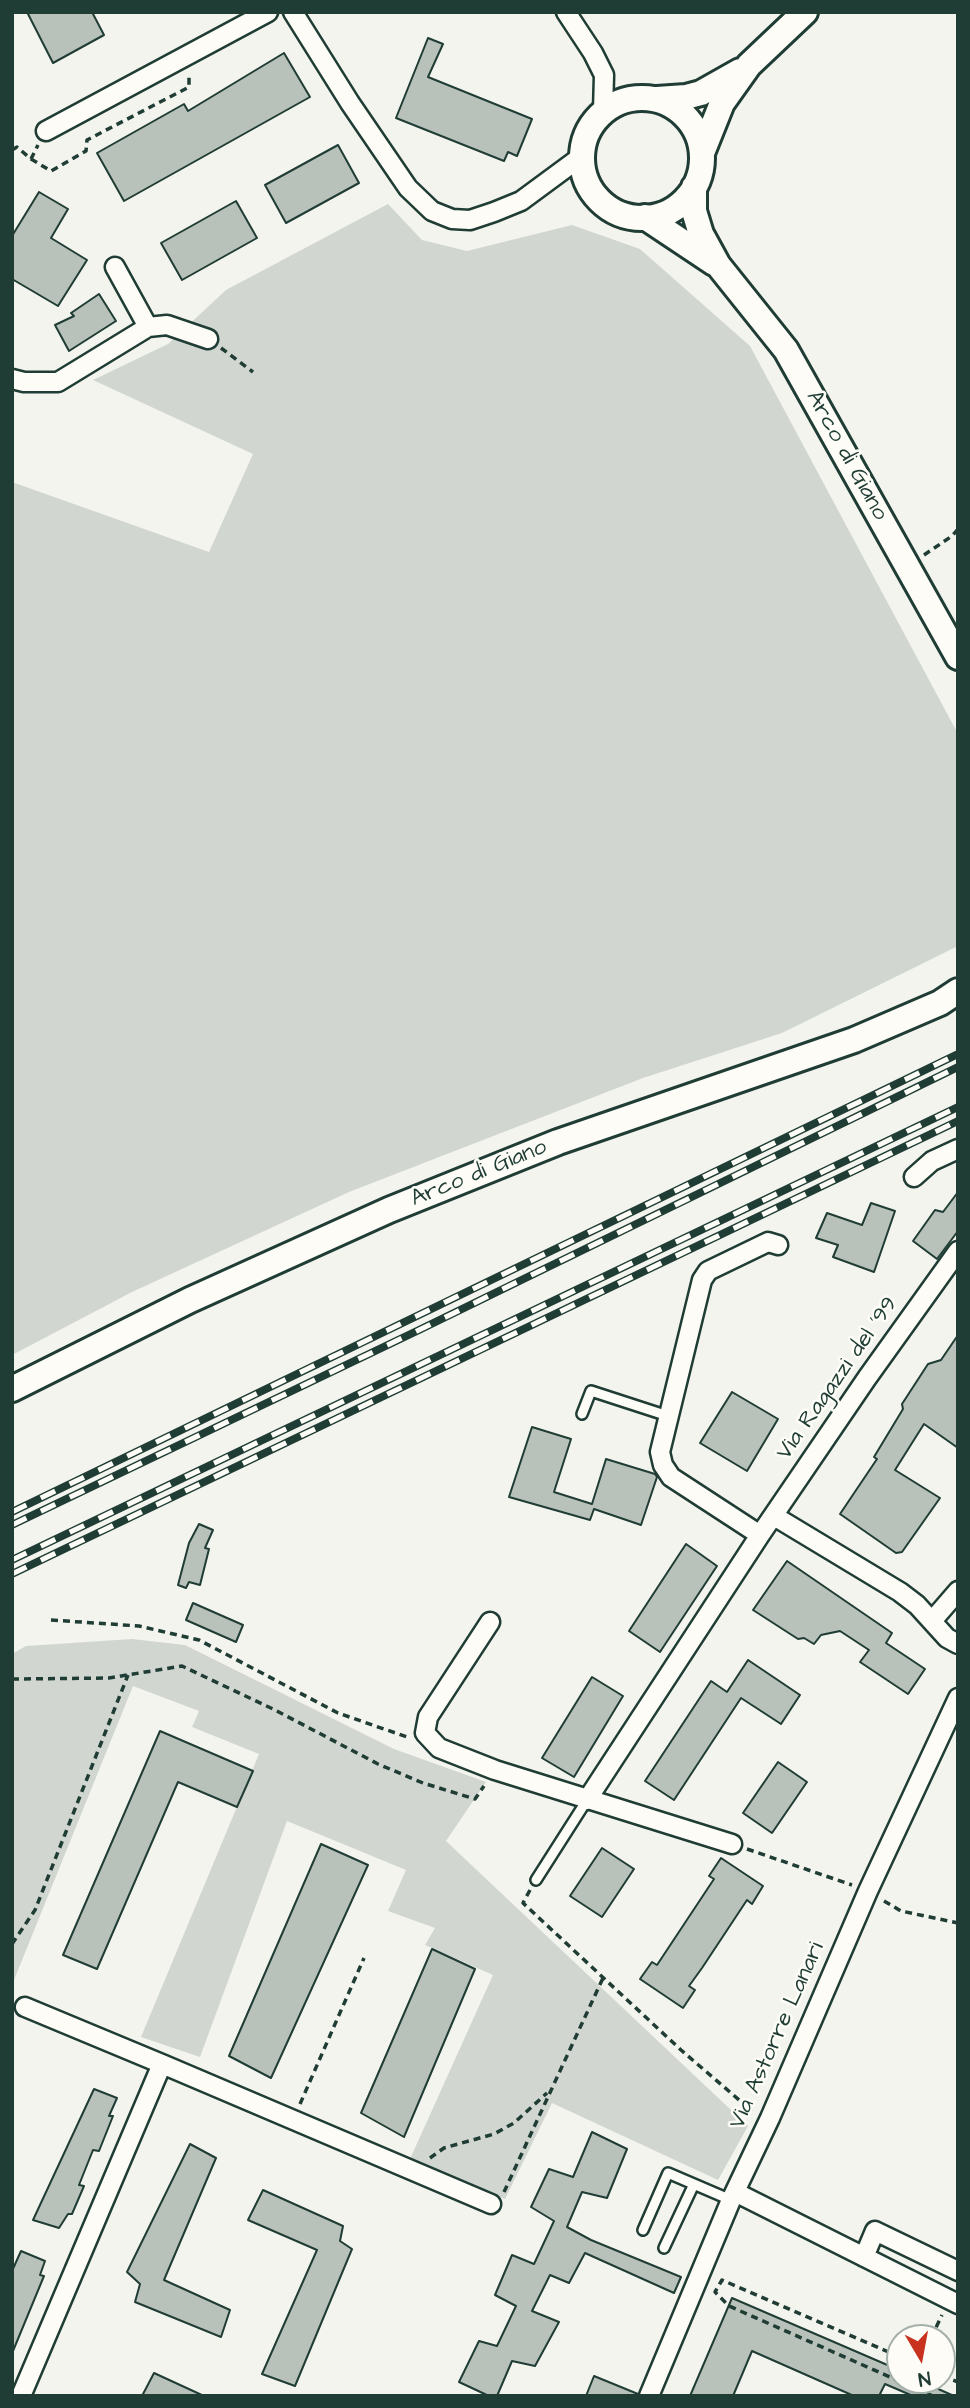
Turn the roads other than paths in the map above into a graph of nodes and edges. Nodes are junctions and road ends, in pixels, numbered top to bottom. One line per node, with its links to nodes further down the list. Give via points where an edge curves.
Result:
1 (268, 12): 8 (street)
2 (293, 12): 10 (street, via 408,188 432,211 470,220 494,212 521,201)
3 (566, 12): 7 (street, via 604,75)
4 (805, 12): 5 (main road)
5 (749, 65): 6 (main road, via 701,93); 9 (main road, via 722,103)
6 (653, 99): 7 (main road, via 632,99); 9 (main road, via 686,118)
7 (603, 112): 10 (main road, via 588,132)
8 (46, 131)
9 (702, 153): 11 (main road)
10 (582, 156): 12 (main road, via 590,187 600,200 621,213)
11 (694, 187): 12 (main road, via 673,209); 13 (main road, Arco di Giano, via 694,211 701,234)
12 (645, 217): 13 (main road, Arco di Giano)
13 (718, 265): 18 (main road, Arco di Giano, via 786,350)
14 (116, 267): 15 (street)
15 (148, 327): 16 (street, via 167,325); 17 (street, via 58,382)
16 (208, 339)
17 (12, 379)
18 (958, 657)
19 (958, 991): 24 (main road, Arco di Giano, via 865,1036 558,1142 389,1210 190,1300)
20 (958, 1149): 21 (street, via 932,1161)
21 (915, 1177)
22 (778, 1245): 26 (street, via 768,1242 708,1271 702,1280)
23 (958, 1251): 27 (street, Via Ragazzi del '99)
24 (12, 1389)
25 (582, 1414): 26 (lane, via 591,1391)
26 (668, 1416): 28 (street, via 660,1452 671,1477)
27 (774, 1516): 28 (street, Via Ragazzi del '99); 31 (street, via 900,1591)
28 (760, 1535): 34 (street, Via Ragazzi del '99)
29 (958, 1591): 31 (street)
30 (489, 1622): 34 (street, via 428,1717 425,1733 439,1748)
31 (932, 1622): 32 (street)
32 (958, 1644)
33 (958, 1698): 40 (street, Via Astorre Lanari)
34 (587, 1800): 35 (street); 36 (lane, Via Ragazzi del '99)
35 (732, 1844)
36 (536, 1880)
37 (25, 2007): 38 (street)
38 (162, 2064): 41 (street); 47 (street)
39 (694, 2184): 40 (lane); 42 (lane, via 668,2173); 43 (lane)
40 (733, 2196): 44 (street); 48 (street, Via Astorre Lanari)
41 (491, 2204)
42 (643, 2230)
43 (664, 2248)
44 (864, 2257): 45 (street, via 875,2231); 46 (street)
45 (958, 2271)
46 (951, 2307)
47 (21, 2396)
48 (649, 2396)

